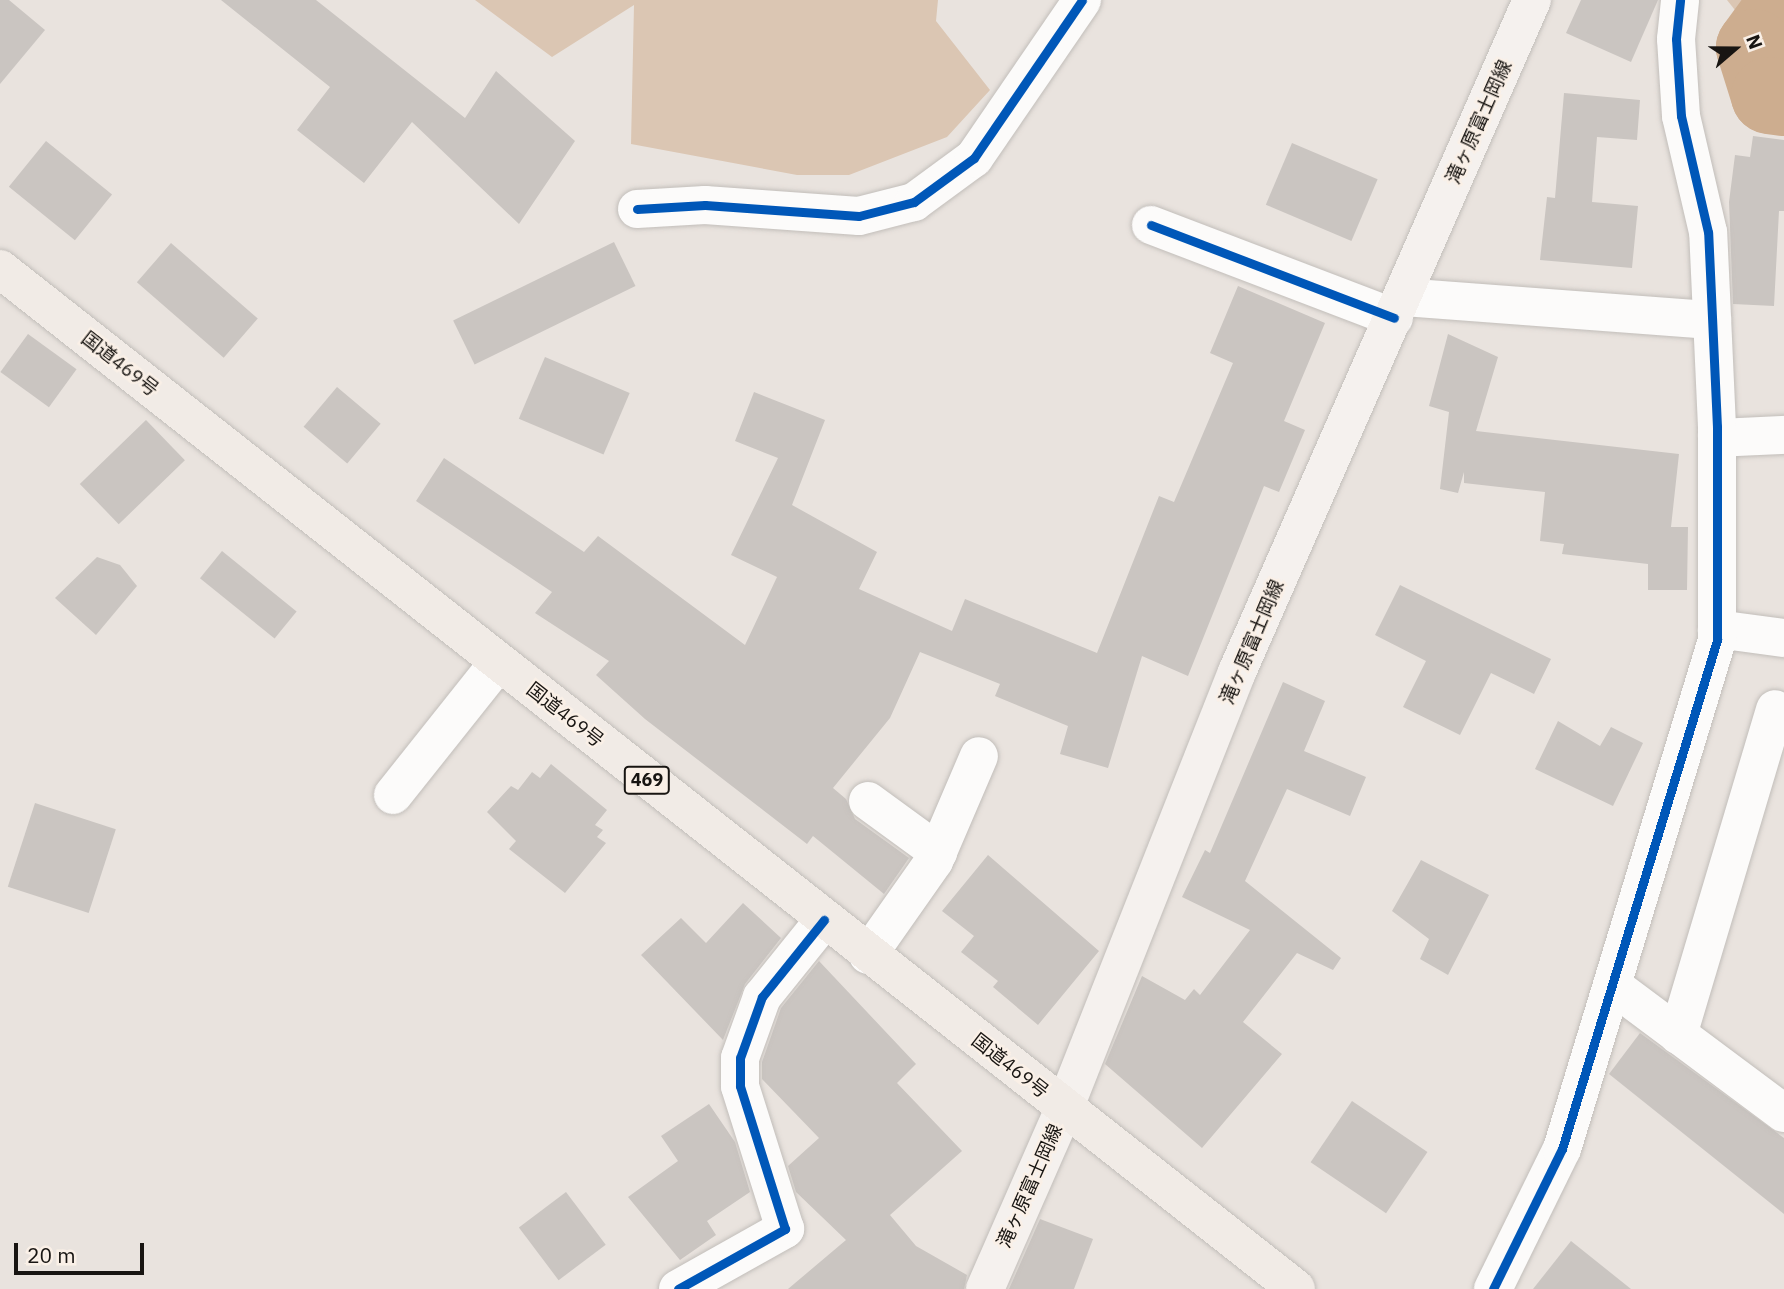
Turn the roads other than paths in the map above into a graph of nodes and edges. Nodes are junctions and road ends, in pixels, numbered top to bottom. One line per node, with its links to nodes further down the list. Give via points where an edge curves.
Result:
1 (1082, 0): 4 (street, via 974,158 914,202 859,216 705,205)
2 (1532, 0): 7 (main road, 滝ヶ原富士岡線)
3 (1680, 0): 8 (street, via 1676,39 1681,116 1707,232)
4 (637, 209)
5 (1151, 225): 7 (street)
6 (0, 269): 13 (highway, 国道469号 / 469)
7 (1398, 307): 8 (street); 23 (main road, 滝ヶ原富士岡線, via 1237,672)
8 (1712, 320): 10 (street)
9 (1784, 435): 10 (street)
10 (1717, 438): 11 (street)
11 (1717, 629): 12 (street); 21 (street)
12 (1784, 638)
13 (498, 663): 16 (street); 19 (highway, 国道469号 / 469)
14 (1775, 709): 22 (street)
15 (979, 756): 18 (street)
16 (393, 795)
17 (868, 801): 18 (street)
18 (938, 852): 20 (street)
19 (824, 920): 20 (highway, 国道469号 / 469); 25 (street, via 762,997 740,1058 740,1086 785,1230)
20 (868, 955): 23 (highway, 国道469号 / 469)
21 (1612, 985): 22 (street); 28 (street, via 1562,1149)
22 (1678, 1035): 24 (street)
23 (1064, 1109): 26 (main road, 滝ヶ原富士岡線); 27 (highway, 国道469号 / 469)
24 (1784, 1113)
25 (678, 1289)
26 (985, 1289)
27 (1296, 1289)
28 (1493, 1289)

